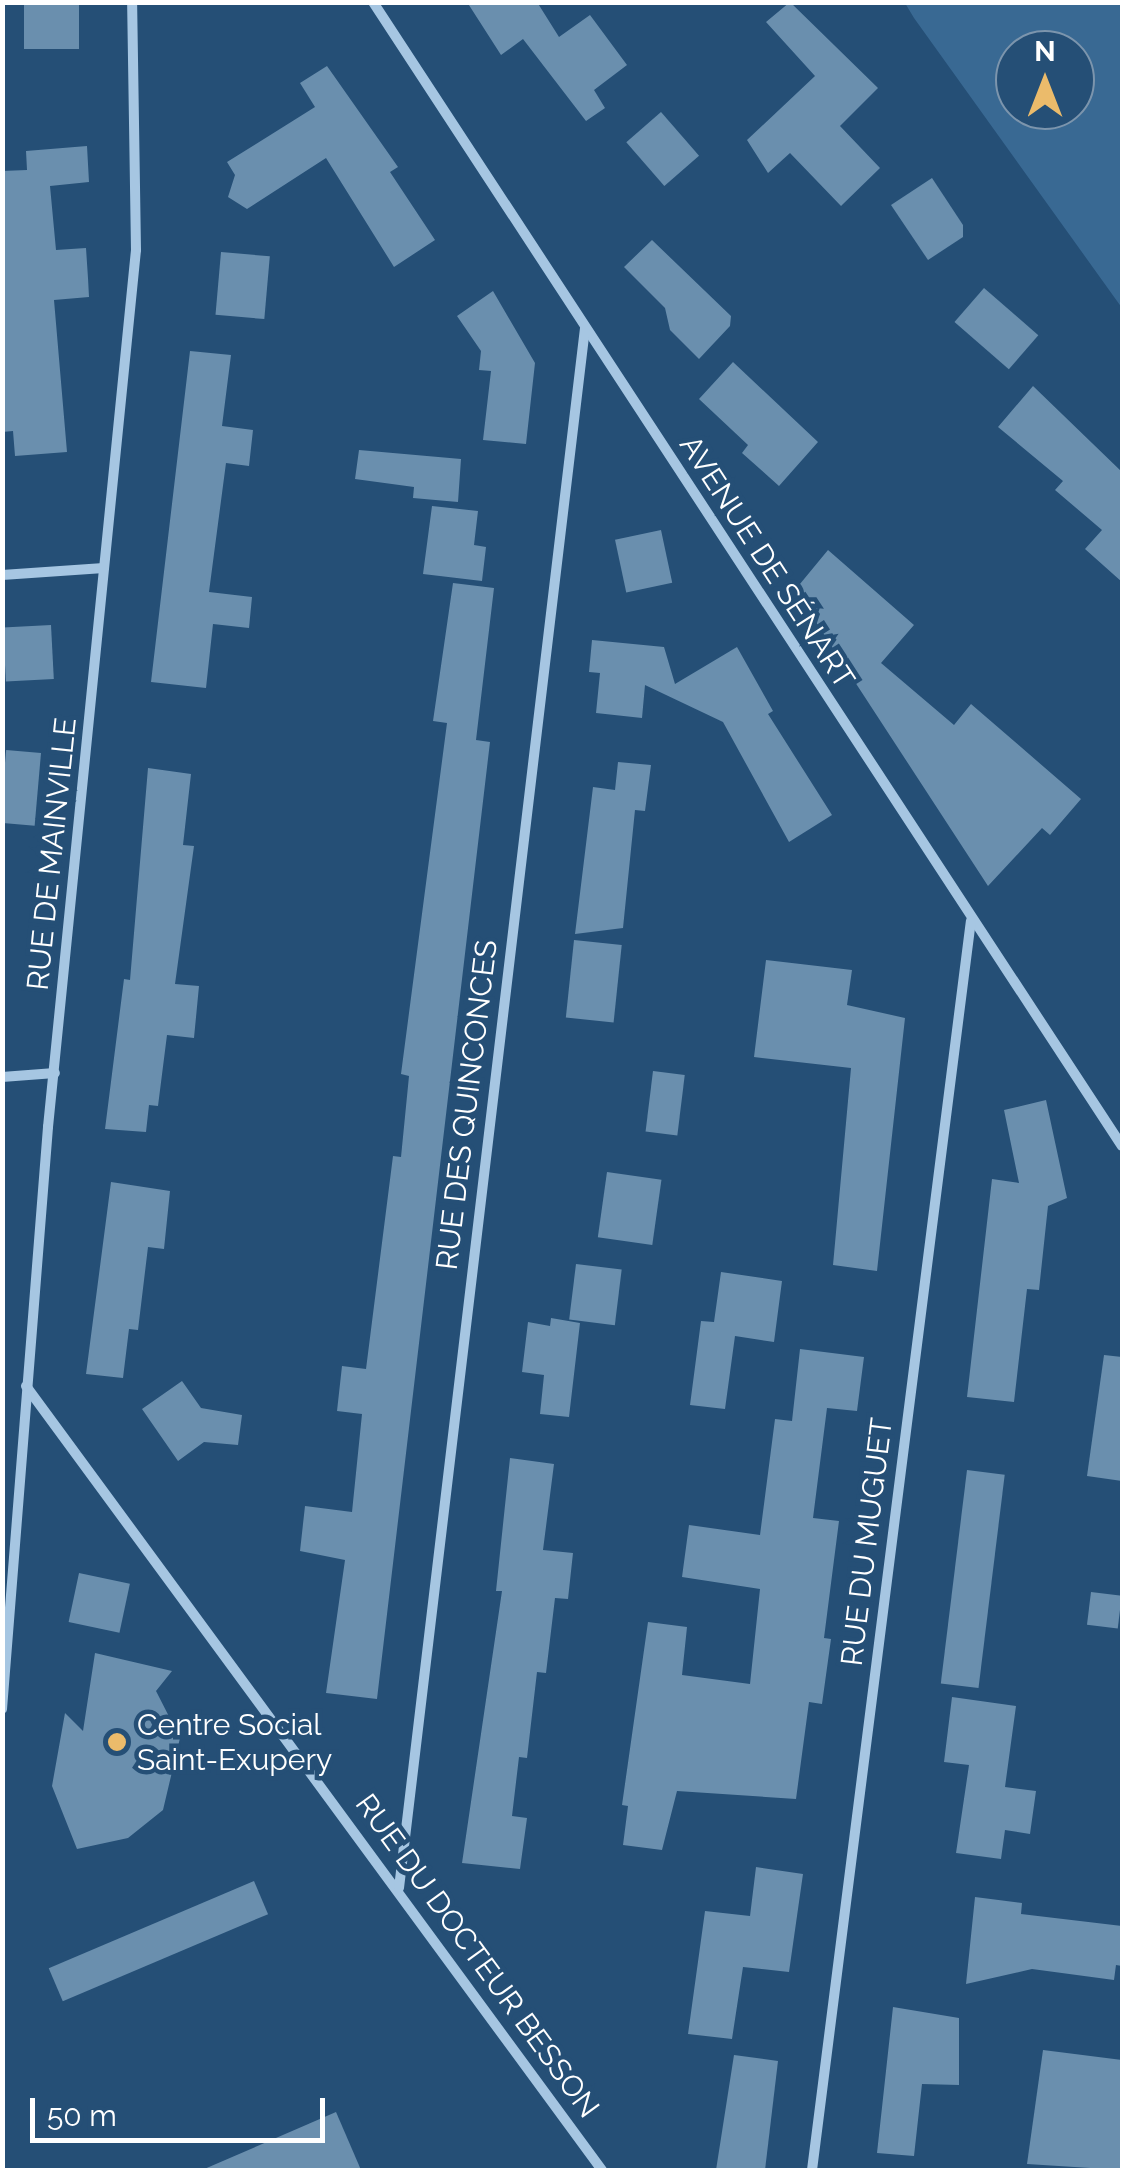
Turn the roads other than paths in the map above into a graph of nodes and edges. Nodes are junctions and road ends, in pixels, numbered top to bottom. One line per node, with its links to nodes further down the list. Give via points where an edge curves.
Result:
1 (132, 2): 4 (street, RUE DE MAINVILLE, via 136,250)
2 (373, 2): 3 (street, AVENUE DE SÉNART)
3 (585, 328): 6 (street, AVENUE DE SÉNART); 14 (street, RUE DES QUINCONCES)
4 (104, 568): 5 (street); 7 (street, RUE DE MAINVILLE)
5 (2, 575)
6 (971, 920): 9 (street, AVENUE DE SÉNART); 16 (street, RUE DU MUGUET)
7 (55, 1073): 8 (street); 10 (street, RUE DE MAINVILLE)
8 (2, 1077)
9 (1122, 1146)
10 (25, 1385): 11 (street, RUE DE MAINVILLE); 14 (street, RUE DU DOCTEUR BESSON)
11 (17, 1580): 12 (street); 13 (street, RUE DE MAINVILLE)
12 (2, 1581)
13 (2, 1709)
14 (399, 1888): 15 (street, RUE DU DOCTEUR BESSON)
15 (602, 2170)
16 (812, 2170)

